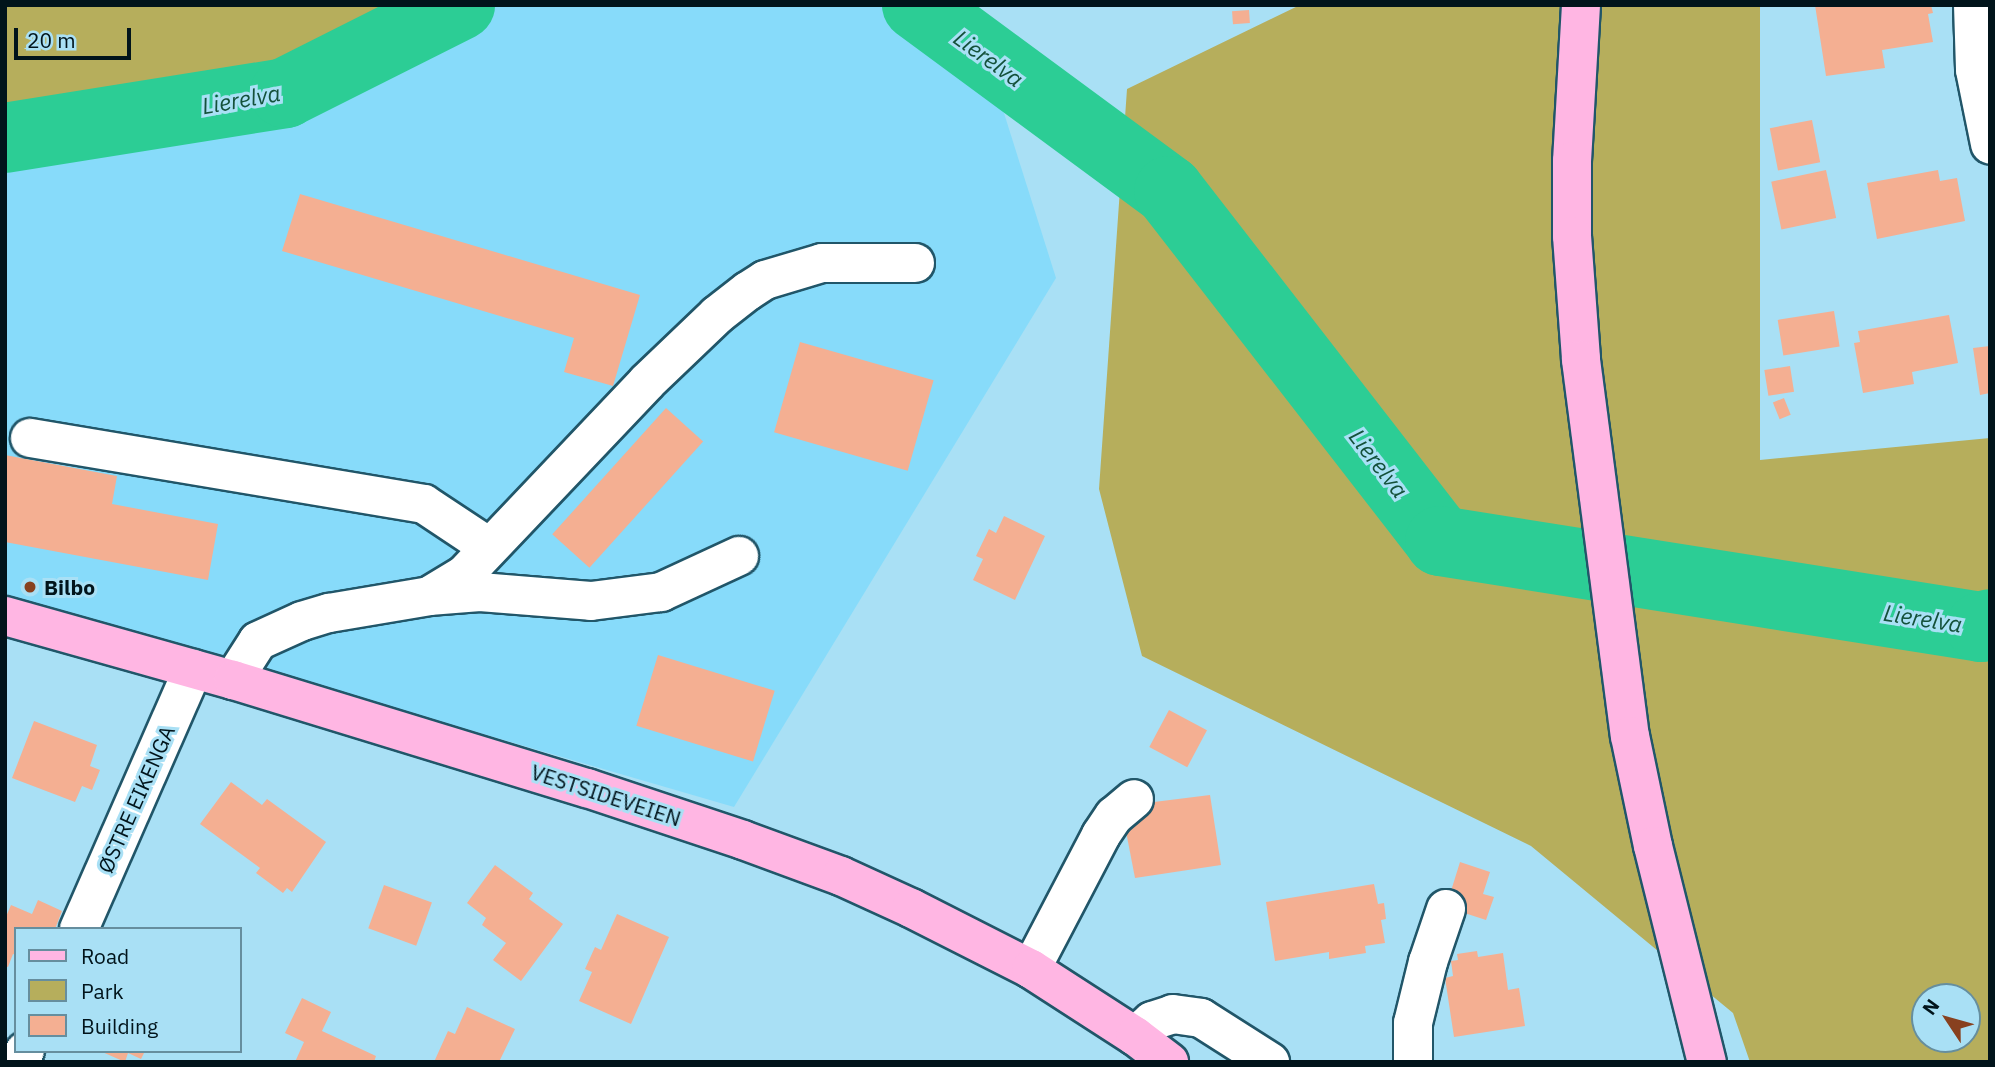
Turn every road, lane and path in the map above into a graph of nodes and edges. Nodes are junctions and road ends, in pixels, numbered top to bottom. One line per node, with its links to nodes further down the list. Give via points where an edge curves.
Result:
1 (1581, 5): 20 (main road, via 1572,236 1587,401 1623,688 1653,846)
2 (1973, 5): 3 (street, via 1975,70)
3 (1990, 144)
4 (915, 263): 6 (street, via 822,263 765,280 748,291 647,382)
5 (30, 438): 6 (street, via 424,505)
6 (489, 547): 8 (street, via 464,575)
7 (739, 556): 8 (street, via 661,592 591,601 480,592)
8 (429, 596): 11 (street, via 329,612 302,621 258,641)
9 (5, 616): 10 (main road, VESTSIDEVEIEN)
10 (193, 668): 11 (main road, VESTSIDEVEIEN); 14 (street, ØSTRE EIKENGA)
11 (233, 681): 15 (main road, VESTSIDEVEIEN, via 743,840 841,876)
12 (1133, 799): 15 (street, via 1101,835)
13 (1446, 909): 19 (street, via 1413,1023)
14 (80, 927)
15 (1031, 969): 16 (main road, VESTSIDEVEIEN)
16 (1135, 1036): 17 (main road, VESTSIDEVEIEN); 18 (street, via 1152,1020 1173,1014 1201,1018)
17 (1169, 1062)
18 (1270, 1062)
19 (1413, 1062)
20 (1707, 1062)

